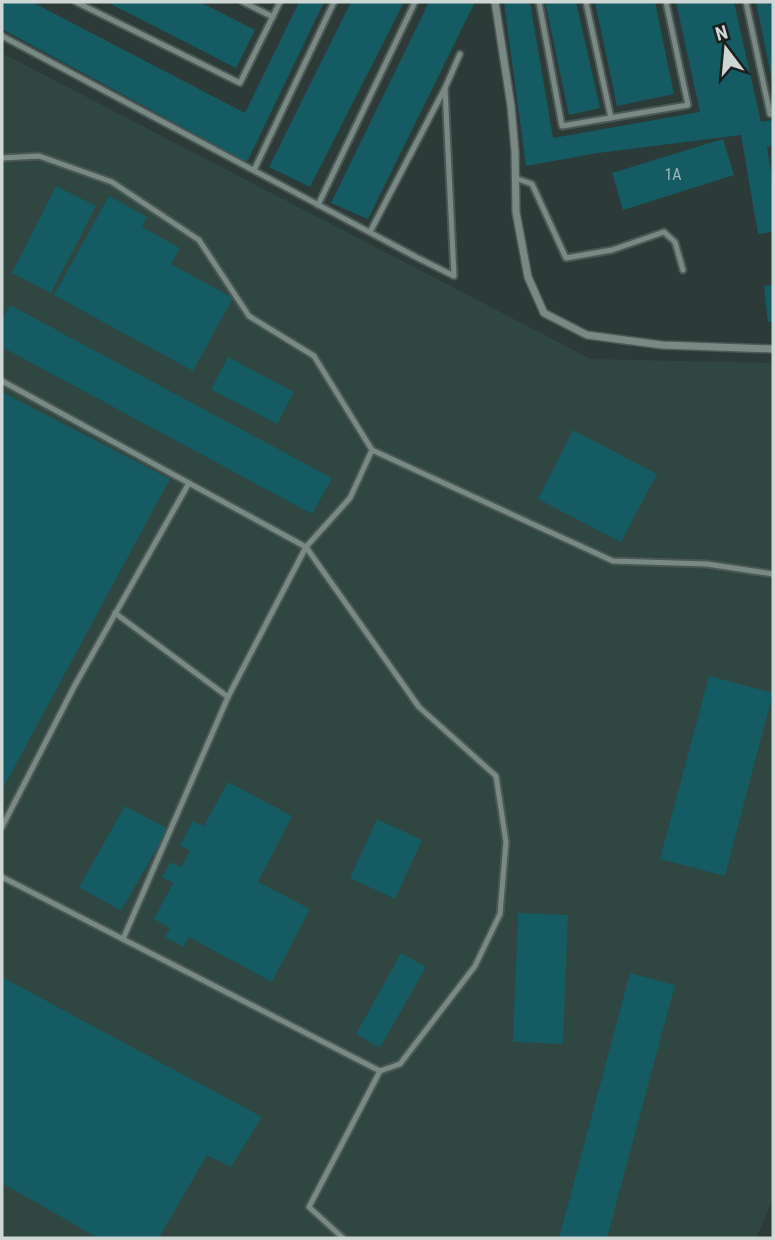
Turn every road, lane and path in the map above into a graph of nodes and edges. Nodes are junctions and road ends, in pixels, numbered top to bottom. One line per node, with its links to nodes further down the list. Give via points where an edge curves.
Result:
1 (76, 2): 11 (lane, via 240,83)
2 (243, 2): 11 (lane)
3 (280, 2): 11 (lane)
4 (334, 2): 18 (lane)
5 (415, 2): 20 (lane)
6 (495, 2): 19 (street, via 511,106)
7 (539, 2): 16 (lane, via 562,126)
8 (586, 2): 16 (lane)
9 (666, 2): 16 (lane, via 688,104)
10 (746, 2): 15 (lane)
11 (273, 17)
12 (2, 36): 18 (lane)
13 (460, 54): 14 (lane)
14 (445, 89): 21 (lane); 21 (lane, via 454,276)
15 (770, 114)
16 (611, 118)
17 (2, 158): 25 (lane, via 38,156 112,183 200,240 249,316 314,356)
18 (254, 170): 20 (lane)
19 (515, 178): 22 (lane, via 532,184 566,258 612,250 664,232 675,242); 23 (street, via 528,278 544,313 587,335 662,345)
20 (318, 205): 21 (lane)
21 (370, 232)
22 (683, 270)
23 (773, 349)
24 (2, 381): 26 (lane)
25 (372, 450): 27 (lane, via 349,498); 28 (lane, via 613,561 708,564)
26 (189, 483): 27 (lane); 29 (lane)
27 (306, 547): 30 (lane); 34 (lane, via 419,707 496,776 506,842 500,914 475,966 400,1064)
28 (773, 574)
29 (116, 613): 30 (lane); 31 (lane)
30 (228, 696): 33 (lane)
31 (2, 827)
32 (2, 877): 33 (lane)
33 (123, 939): 34 (lane)
34 (380, 1071): 35 (lane, via 309,1207)
35 (343, 1238)

